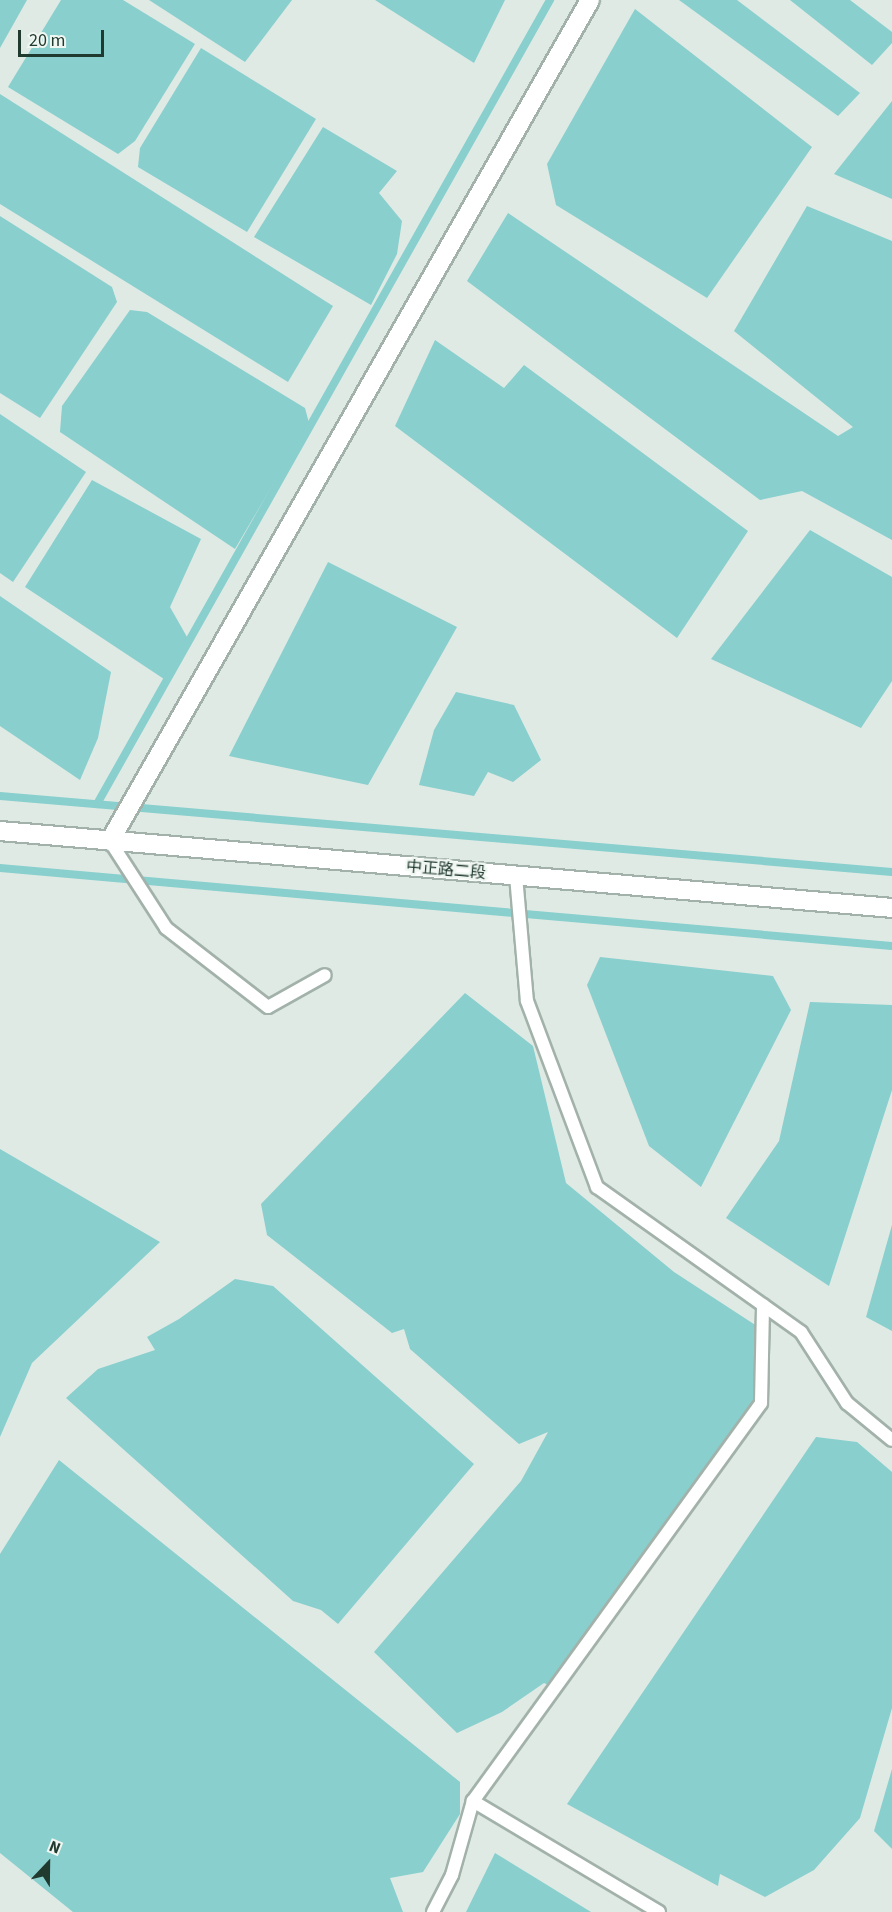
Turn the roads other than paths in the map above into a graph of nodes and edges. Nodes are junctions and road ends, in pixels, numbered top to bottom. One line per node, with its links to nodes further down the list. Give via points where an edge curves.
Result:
1 (590, 0): 3 (street)
2 (0, 831): 3 (street, 中正路二段)
3 (110, 841): 4 (street, 中正路二段); 6 (lane, via 166,928 268,1007)
4 (516, 876): 5 (street, 中正路二段); 7 (lane, via 526,1001 597,1187)
5 (892, 908)
6 (325, 975)
7 (763, 1305): 8 (lane, via 801,1332 847,1403); 9 (lane, via 761,1403)
8 (892, 1440)
9 (473, 1801): 10 (lane, via 452,1875); 11 (lane)
10 (433, 1912)
11 (659, 1912)

